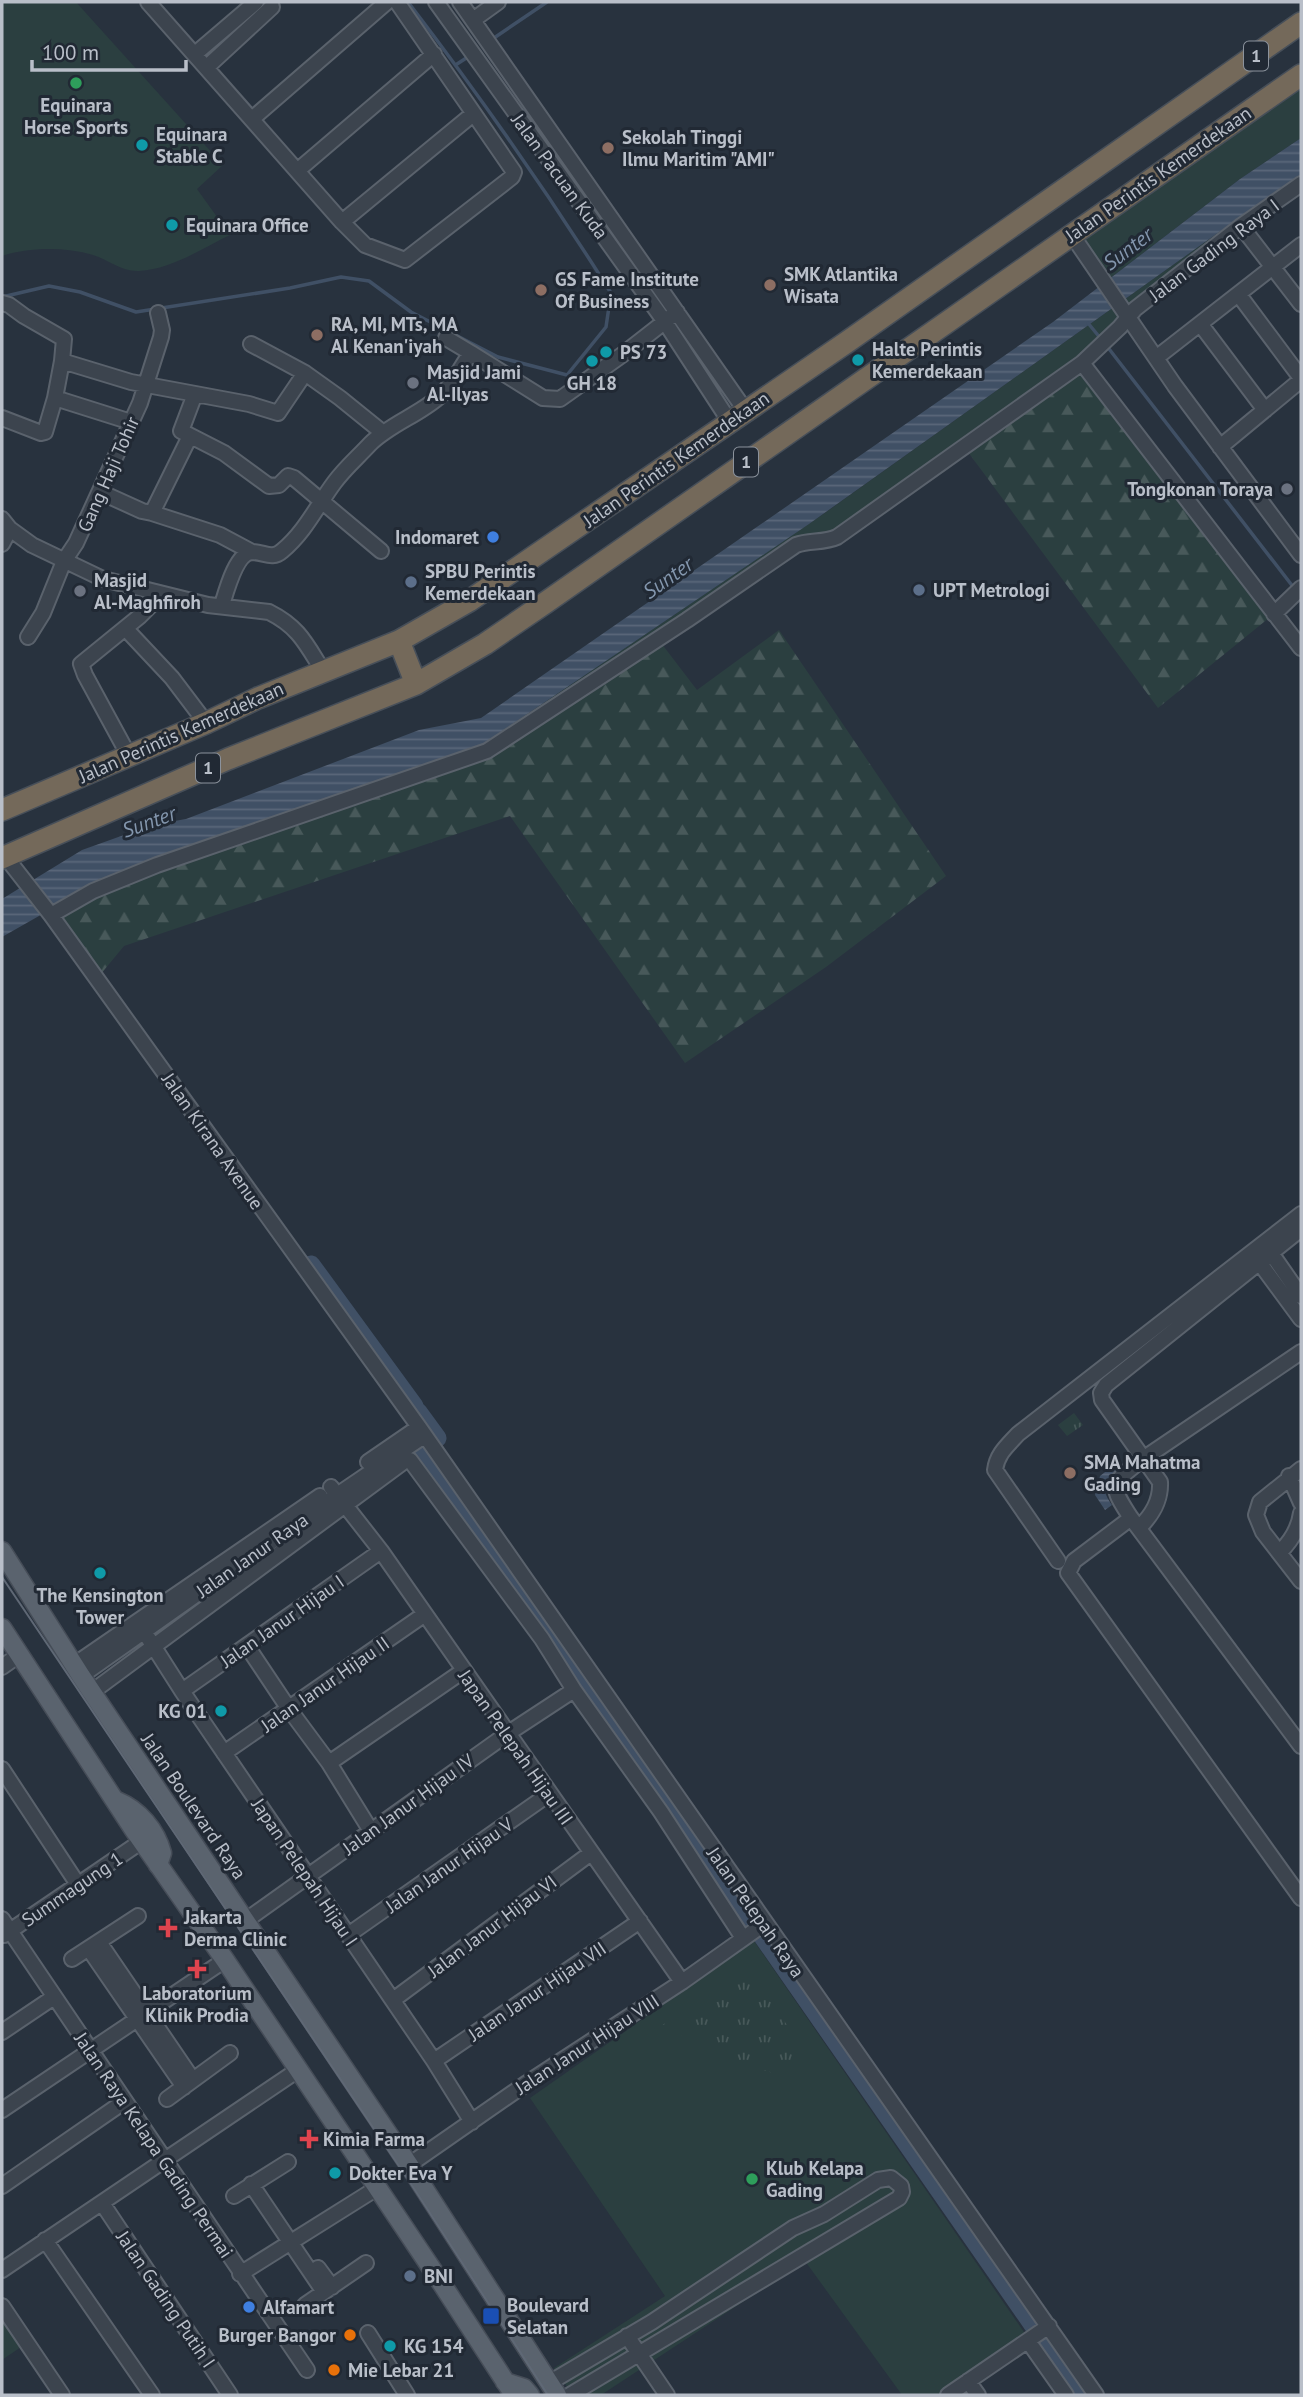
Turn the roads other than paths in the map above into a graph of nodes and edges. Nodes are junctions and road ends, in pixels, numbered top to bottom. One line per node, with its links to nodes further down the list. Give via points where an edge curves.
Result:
1 (148, 2): 11 (street)
2 (256, 2): 11 (street)
3 (387, 2): 16 (street)
4 (397, 2): 12 (street)
5 (436, 2): 30 (street, Jalan Pacuan Kuda)
6 (460, 2): 9 (street)
7 (273, 3): 13 (street)
8 (490, 4): 9 (street)
9 (473, 20): 27 (street)
10 (1301, 23): 44 (highway, Jalan Perintis Kemerdekaan / 1)
11 (195, 54): 13 (street)
12 (434, 54): 15 (street); 17 (street)
13 (206, 67): 16 (street)
14 (1301, 75): 21 (highway, Jalan Perintis Kemerdekaan / 1)
15 (473, 114): 19 (street); 19 (street, via 511,165 512,177 405,260 365,244)
16 (252, 119): 17 (street)
17 (297, 171): 19 (street)
18 (1301, 184): 20 (street, Jalan Gading Raya I)
19 (342, 222)
20 (1241, 226): 23 (street); 29 (street, Jalan Gading Raya I)
21 (1072, 235): 29 (street); 69 (highway, Jalan Perintis Kemerdekaan / 1, via 485,644)
22 (1301, 245): 23 (street)
23 (1274, 267): 24 (street); 26 (street)
24 (1239, 295): 31 (street); 39 (street)
25 (2, 303): 36 (street, via 64,339)
26 (1301, 304)
27 (677, 312): 30 (street); 44 (street)
28 (158, 313): 40 (street, Gang Haji Tohir, via 161,337)
29 (1124, 320): 35 (street); 37 (street, Jalan Gading Raya I)
30 (665, 322): 34 (street, via 568,395 553,399 543,398); 44 (street, Jalan Pacuan Kuda)
31 (1201, 325): 35 (street); 43 (street)
32 (446, 338): 34 (street)
33 (251, 344): 38 (street)
34 (471, 353): 47 (street, via 439,398)
35 (1156, 358): 49 (street)
36 (62, 360): 40 (street); 42 (street)
37 (1085, 361): 63 (street); 74 (street, Jalan Gading Raya I, via 837,537 796,545 487,751 156,865)
38 (305, 373): 41 (street, via 278,413); 47 (street)
39 (1301, 379): 43 (street)
40 (147, 385): 41 (street); 46 (street, Gang Haji Tohir)
41 (195, 394): 48 (street, via 180,429)
42 (55, 398): 45 (street, via 43,433); 46 (street)
43 (1265, 410): 49 (street)
44 (738, 416): 66 (highway, Jalan Perintis Kemerdekaan / 1, via 469,601)
45 (2, 418)
46 (131, 422): 50 (street, Gang Haji Tohir)
47 (382, 432): 51 (street)
48 (190, 436): 51 (street, via 269,485 279,485 291,476); 52 (street)
49 (1220, 447): 54 (street)
50 (100, 492): 52 (street); 59 (street, Gang Haji Tohir)
51 (323, 500): 56 (street); 57 (street, via 281,553)
52 (152, 513): 57 (street, via 220,535)
53 (6, 524): 55 (street); 59 (street, via 32,545)
54 (1295, 534): 58 (street)
55 (2, 544)
56 (382, 551)
57 (252, 552): 62 (street, via 236,566)
58 (1301, 555)
59 (65, 561): 61 (street, via 103,579); 65 (street, Gang Haji Tohir)
60 (1301, 587): 63 (street)
61 (162, 594): 62 (street); 64 (street)
62 (222, 605): 68 (street, via 269,612 289,623)
63 (1278, 610): 67 (street)
64 (125, 628): 70 (street); 71 (street, via 82,664)
65 (28, 638)
66 (399, 641): 68 (highway, Jalan Perintis Kemerdekaan / 1); 69 (highway)
67 (1301, 649)
68 (323, 671): 70 (highway, Jalan Perintis Kemerdekaan / 1)
69 (416, 684): 73 (highway, Jalan Perintis Kemerdekaan / 1, via 228,759)
70 (206, 723): 71 (highway, Jalan Perintis Kemerdekaan / 1)
71 (129, 757): 72 (highway, Jalan Perintis Kemerdekaan / 1)
72 (2, 810)
73 (4, 857): 74 (street, Jalan Kirana Avenue)
74 (50, 914): 82 (street, Jalan Kirana Avenue)
75 (1301, 1214): 92 (street, via 1002,1451 995,1470)
76 (1301, 1229): 77 (street)
77 (1271, 1252): 78 (street); 79 (street)
78 (1259, 1262): 80 (street); 83 (street, via 1101,1393)
79 (1301, 1296)
80 (1301, 1319)
81 (1301, 1352): 83 (street)
82 (421, 1432): 85 (street, Jalan Janur Raya); 123 (street, Jalan Pelepah Raya)
83 (1143, 1459): 88 (street, via 1156,1474 1160,1492 1153,1512); 88 (street, via 1115,1483 1116,1496)
84 (1295, 1473): 86 (street); 91 (street, via 1260,1502 1256,1515)
85 (342, 1496): 90 (street, Japan Pelepah Hijau III); 95 (street, Jalan Janur Raya); 98 (street); 104 (street, Jalan Pelepah Raya, via 406,1460 413,1462)
86 (1301, 1503)
87 (1301, 1513): 91 (street, via 1296,1530)
88 (1135, 1523): 108 (street); 119 (street, via 1074,1561 1068,1573)
89 (2, 1551): 101 (main road, Jalan Boulevard Raya)
90 (381, 1552): 94 (street, Japan Pelepah Hijau III); 97 (street, Jalan Janur Hijau I)
91 (1280, 1552): 93 (street)
92 (1058, 1561)
93 (1301, 1581)
94 (425, 1614): 102 (street, Japan Pelepah Hijau III); 106 (street, Jalan Janur Hijau II)
95 (142, 1627): 98 (street, Japan Pelepah Hijau I); 101 (street, Jalan Janur Raya)
96 (2, 1628): 99 (main road)
97 (247, 1646): 105 (street, Jalan Janur Hijau I); 106 (street)
98 (153, 1648): 103 (street); 105 (street, Japan Pelepah Hijau I)
99 (19, 1655): 100 (street); 115 (main road, via 114,1800)
100 (2, 1667)
101 (77, 1671): 113 (main road, Jalan Boulevard Raya)
102 (463, 1671): 107 (street, Japan Pelepah Hijau III); 110 (street)
103 (100, 1686)
104 (574, 1690): 107 (street, Jalan Janur Hijau IV); 126 (street, Jalan Pelepah Raya)
105 (183, 1692): 109 (street, Japan Pelepah Hijau I)
106 (289, 1709): 109 (street, Jalan Janur Hijau II); 110 (street)
107 (507, 1734): 112 (street, Japan Pelepah Hijau III); 114 (street, Jalan Janur Hijau IV)
108 (1301, 1746)
109 (224, 1753): 117 (street, Japan Pelepah Hijau I)
110 (330, 1763): 114 (street)
111 (2, 1769): 118 (street)
112 (549, 1794): 116 (street, Japan Pelepah Hijau III); 125 (street, Jalan Janur Hijau V)
113 (177, 1819): 115 (main road); 121 (main road, Jalan Boulevard Raya)
114 (371, 1831): 117 (street, Jalan Janur Hijau IV)
115 (148, 1837): 118 (street, Summagung 1); 129 (main road, via 158,1865)
116 (591, 1853): 122 (street, Japan Pelepah Hijau III); 132 (street, Jalan Janur Hijau VI)
117 (308, 1876): 121 (street, Jalan Janur Hijau IV); 125 (street, Japan Pelepah Hijau I)
118 (77, 1883): 124 (street, Summagung 1)
119 (1300, 1893)
120 (138, 1916): 127 (street)
121 (245, 1921): 146 (main road, Jalan Boulevard Raya)
122 (640, 1922): 130 (street, Japan Pelepah Hijau III); 137 (street, Jalan Janur Hijau VII)
123 (763, 1924): 126 (street, Jalan Janur Hijau VIII); 163 (street, Jalan Pelepah Raya)
124 (4, 1929): 131 (street, Jalan Raya Kelapa Gading Permai)
125 (348, 1935): 132 (street, Japan Pelepah Hijau I)
126 (746, 1936): 130 (street, Jalan Janur Hijau VIII)
127 (94, 1946): 128 (street); 133 (street)
128 (72, 1959)
129 (225, 1960): 133 (street); 138 (main road)
130 (682, 1982): 143 (street, Jalan Janur Hijau VIII)
131 (54, 1997): 134 (street); 135 (street, Jalan Raya Kelapa Gading Permai)
132 (393, 2000): 137 (street, Japan Pelepah Hijau I)
133 (141, 2016): 135 (street); 139 (street)
134 (2, 2032)
135 (91, 2050): 141 (street, Jalan Raya Kelapa Gading Permai); 142 (street)
136 (230, 2053): 139 (street)
137 (434, 2061): 143 (street, Japan Pelepah Hijau I)
138 (298, 2070): 144 (street); 149 (main road)
139 (188, 2083): 140 (street)
140 (167, 2099)
141 (125, 2101): 144 (street, Jalan Raya Kelapa Gading Permai); 148 (street)
142 (2, 2110)
143 (472, 2122): 146 (street, Jalan Janur Hijau VIII)
144 (165, 2160): 151 (street); 158 (street, Jalan Raya Kelapa Gading Permai)
145 (288, 2162): 147 (street)
146 (409, 2165): 168 (main road, Jalan Boulevard Raya)
147 (254, 2183): 150 (street); 154 (street)
148 (2, 2186)
149 (377, 2188): 154 (street); 169 (main road)
150 (234, 2196)
151 (102, 2203): 155 (street); 172 (street, Jalan Gading Putih I)
152 (824, 2214): 153 (street, via 835,2224); 153 (street, via 878,2180 891,2178 901,2186 899,2198); 164 (street, via 793,2228)
153 (835, 2238): 165 (street)
154 (293, 2239): 158 (street); 159 (street)
155 (45, 2240): 157 (street); 171 (street)
156 (366, 2263): 159 (street)
157 (2, 2270)
158 (240, 2273): 166 (street, Jalan Raya Kelapa Gading Permai)
159 (328, 2289): 161 (street)
160 (2, 2305): 170 (street)
161 (305, 2305)
162 (368, 2333): 173 (street)
163 (1037, 2335): 167 (street); 178 (street, Jalan Pelepah Raya); 179 (street, Jalan Pelepah Raya)
164 (627, 2336): 165 (street); 168 (street)
165 (638, 2353): 174 (street); 175 (street)
166 (307, 2370)
167 (968, 2381): 176 (street); 177 (street)
168 (549, 2384): 169 (main road)
169 (519, 2390)
170 (62, 2395)
171 (152, 2395)
172 (230, 2395)
173 (407, 2395)
174 (570, 2395)
175 (667, 2395)
176 (948, 2395)
177 (978, 2395)
178 (1066, 2395)
179 (1096, 2395)

